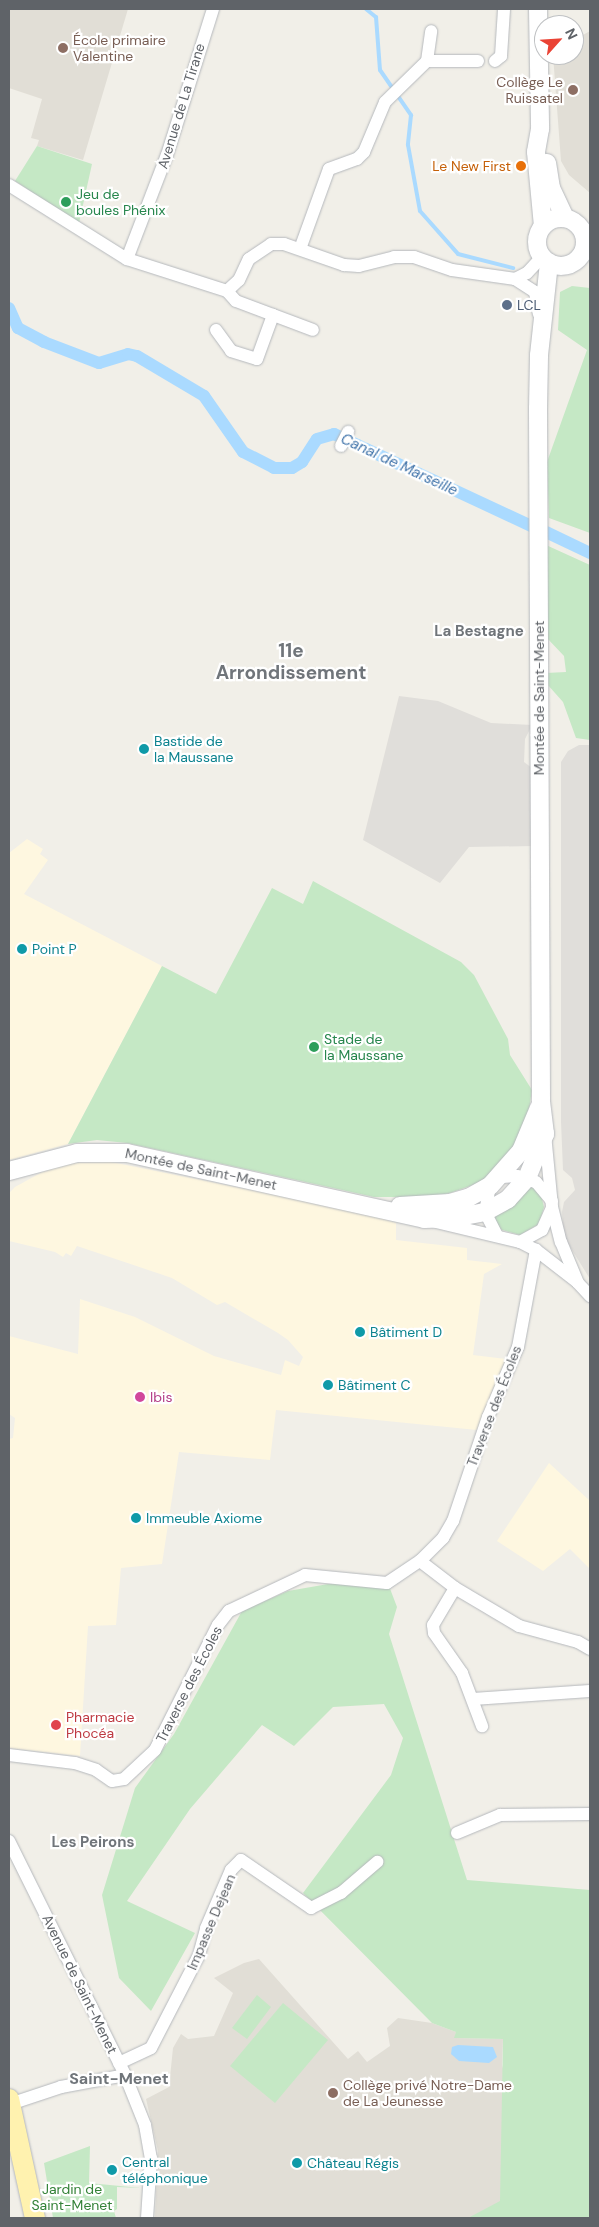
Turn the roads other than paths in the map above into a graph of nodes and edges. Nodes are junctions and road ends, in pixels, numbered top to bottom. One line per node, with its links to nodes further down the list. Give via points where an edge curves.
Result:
1 (212, 9): 14 (street, Avenue de La Tirane, via 167,155)
2 (504, 9): 7 (street, via 501,56)
3 (538, 9): 8 (main road)
4 (431, 30): 5 (street)
5 (427, 61): 6 (street); 13 (street, via 380,108 364,152 357,159 329,169)
6 (478, 61)
7 (496, 61)
8 (540, 129): 10 (main road, via 551,188); 11 (main road, via 536,152)
9 (9, 185): 14 (street)
10 (566, 218): 11 (main road, via 553,219); 12 (main road, via 576,224)
11 (543, 226): 15 (main road, via 537,241)
12 (587, 247): 15 (main road, via 577,261)
13 (300, 249): 16 (street, via 344,266 394,257 414,257 452,270); 17 (street, via 271,244 249,258 239,280)
14 (127, 259): 17 (street)
15 (551, 262): 16 (street); 21 (main road, Montée de Saint-Menet)
16 (515, 279): 21 (street, via 535,292)
17 (227, 291): 18 (street, via 236,301)
18 (274, 316): 19 (street, via 257,359 231,351); 20 (street)
19 (216, 330)
20 (312, 330)
21 (541, 332): 24 (main road, Montée de Saint-Menet, via 538,470)
22 (348, 432): 23 (street)
23 (341, 446)
24 (541, 1099): 25 (main road, Montée de Saint-Menet); 30 (main road, Montée de Saint-Menet, via 531,1134)
25 (545, 1134): 28 (main road, Montée de Saint-Menet); 32 (street)
26 (37, 1163): 27 (main road, Montée de Saint-Menet); 29 (main road, Montée de Saint-Menet); 31 (main road, Montée de Saint-Menet, via 77,1153 127,1153)
27 (9, 1171)
28 (527, 1178): 30 (street); 32 (street, via 542,1186); 33 (main road, Montée de Saint-Menet, via 508,1199)
29 (9, 1181)
30 (496, 1182): 31 (main road, Montée de Saint-Menet, via 468,1198 434,1206); 33 (street, Montée de Saint-Menet)
31 (364, 1204): 34 (main road, Montée de Saint-Menet, via 393,1214)
32 (552, 1204): 36 (street, via 542,1230); 38 (street, via 563,1248)
33 (485, 1212): 34 (main road, Montée de Saint-Menet, via 454,1218); 35 (street)
34 (424, 1218): 35 (street, Montée de Saint-Menet, via 466,1231)
35 (498, 1236): 36 (street, Montée de Saint-Menet)
36 (520, 1242): 37 (street, Montée de Saint-Menet)
37 (536, 1250): 38 (street, Montée de Saint-Menet); 40 (street, Traverse des Écoles, via 518,1348 488,1417 453,1521 443,1538)
38 (578, 1282): 39 (street)
39 (590, 1296)
40 (420, 1561): 41 (street); 46 (street, Traverse des Écoles, via 387,1583 305,1575 229,1611 218,1624 156,1750 124,1779 112,1781 96,1770 75,1763)
41 (455, 1588): 42 (street, via 518,1626 578,1642); 44 (street, via 433,1625 434,1633 462,1673)
42 (590, 1649)
43 (590, 1691): 44 (street)
44 (473, 1699): 45 (street)
45 (482, 1726)
46 (9, 1755)
47 (590, 1814): 48 (street, via 500,1815)
48 (457, 1833)
49 (9, 1841): 51 (street, Avenue de Saint-Menet)
50 (377, 1862): 51 (street, Impasse Dejean, via 341,1893 311,1908 242,1860 231,1870 206,1928 199,1954 151,2048)
51 (122, 2069): 52 (street); 54 (street, Avenue de Saint-Menet, via 145,2125 151,2158)
52 (9, 2102): 53 (main road)
53 (35, 2218)
54 (147, 2218)

